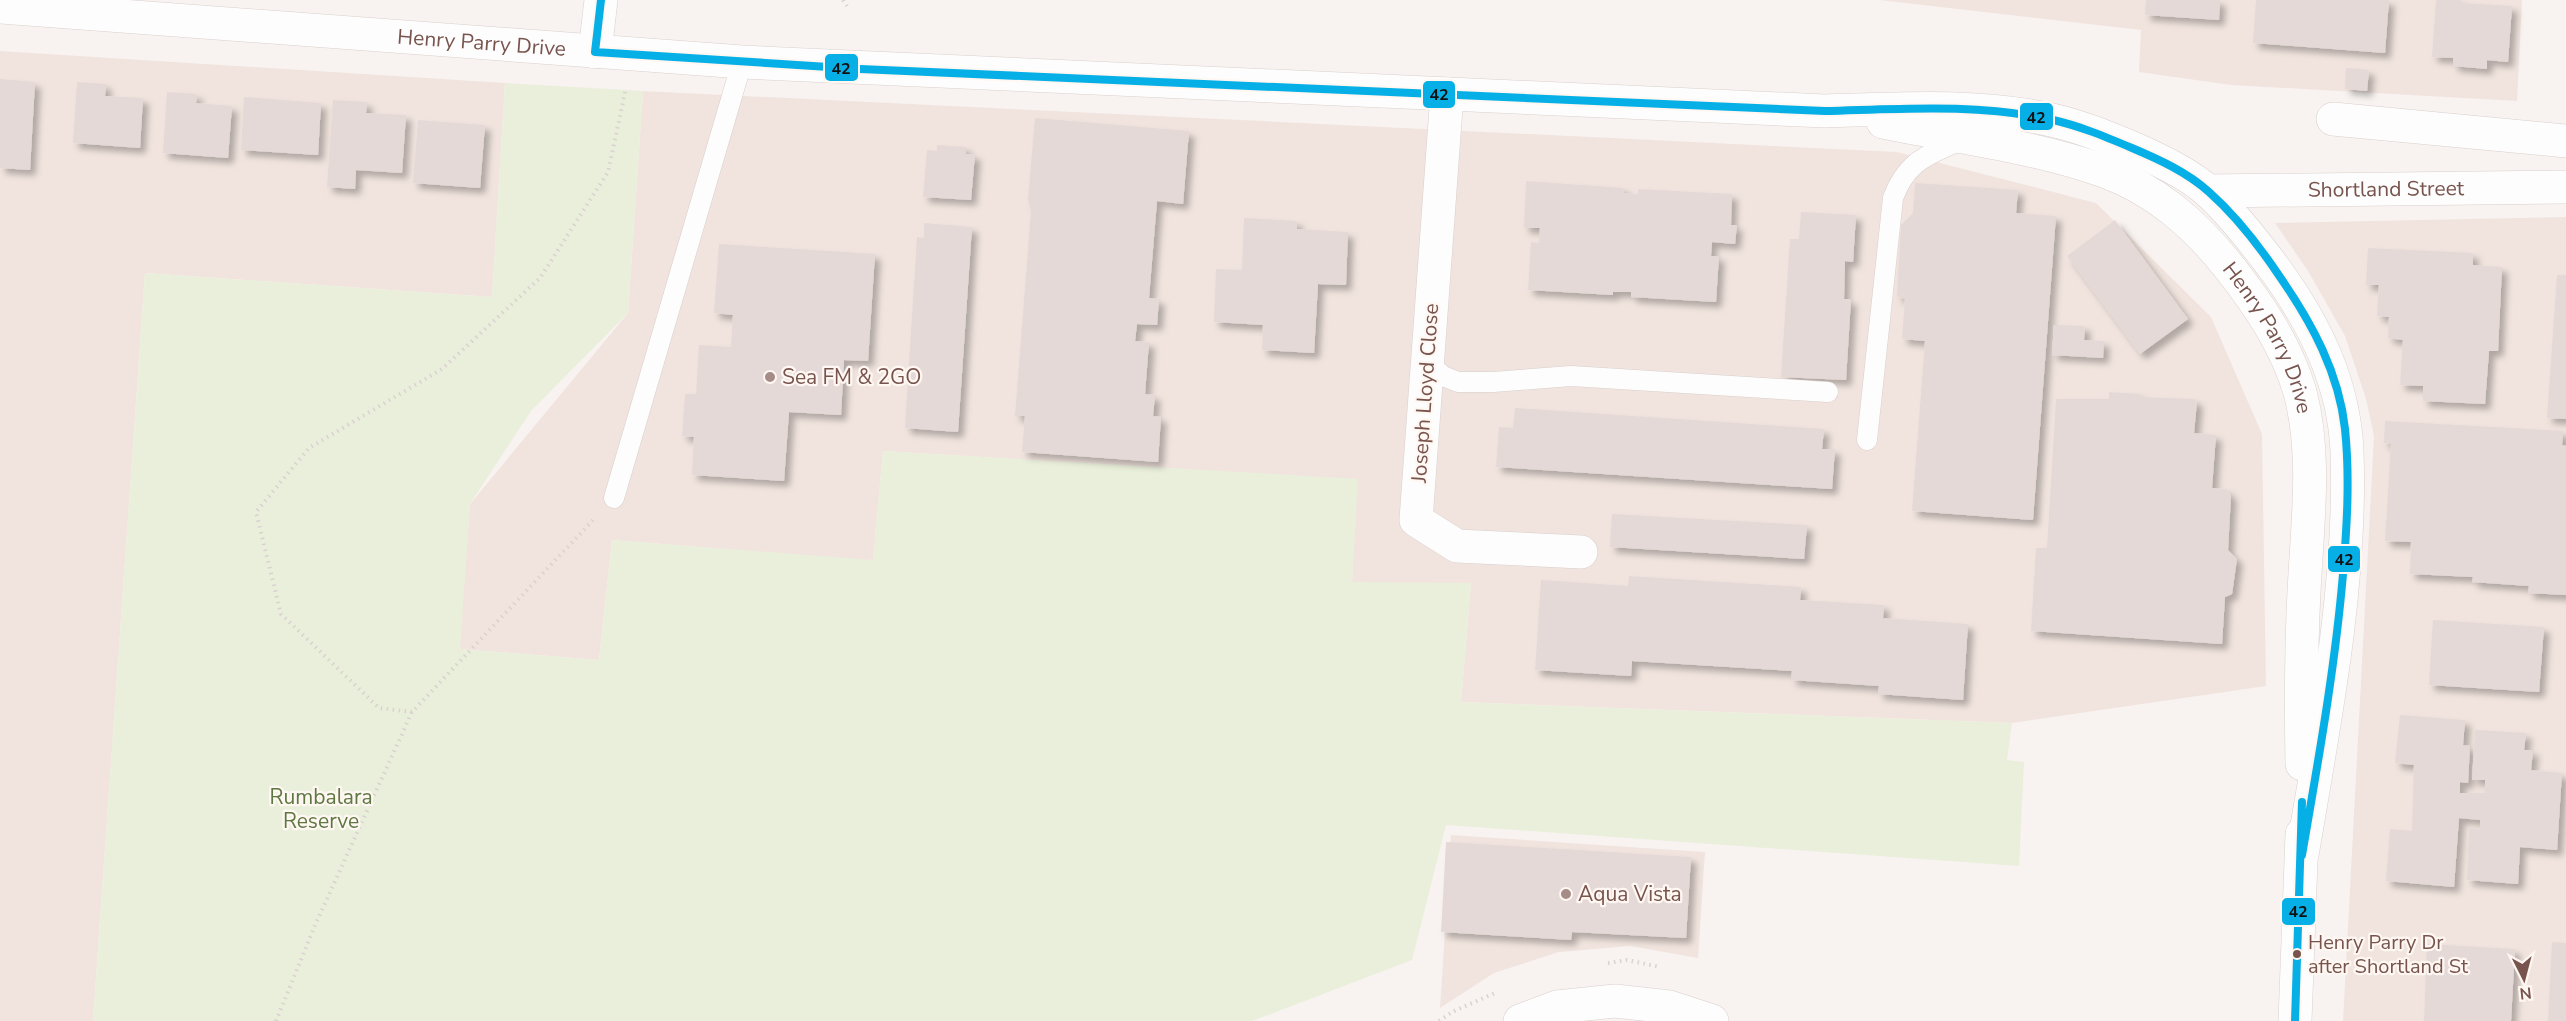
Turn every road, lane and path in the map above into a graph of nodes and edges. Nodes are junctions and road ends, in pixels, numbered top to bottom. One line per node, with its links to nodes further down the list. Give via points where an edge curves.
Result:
1 (601, 0): 5 (main road)
2 (843, 0): 3 (path)
3 (847, 6)
4 (0, 7): 5 (main road, Henry Parry Drive)
5 (611, 53): 6 (main road, Henry Parry Drive); 19 (path, via 627,82 608,172 540,278 442,369 309,448 256,512 281,614 379,708)
6 (742, 62): 7 (main road, Henry Parry Drive); 17 (lane)
7 (1447, 94): 8 (main road, Henry Parry Drive); 14 (main road, Joseph Lloyd Close)
8 (1825, 111): 10 (main road, Henry Parry Drive); 13 (main road, Henry Parry Drive, via 1937,108 1992,110 2045,118 2101,135 2164,162)
9 (2333, 119): 11 (main road)
10 (1965, 138): 16 (lane, via 1913,163 1900,178 1893,198); 20 (main road, Henry Parry Drive, via 2043,153 2106,172 2162,200 2208,241 2248,290 2283,345 2300,393 2309,446 2301,656)
11 (2566, 141)
12 (2566, 187): 13 (main road, Shortland Street)
13 (2208, 191): 20 (main road, Henry Parry Drive, via 2296,297 2321,342 2340,394 2347,449 2343,560 2333,667)
14 (1427, 362): 15 (lane, via 1443,376 1458,382 1571,376); 18 (main road, Joseph Lloyd Close, via 1416,520 1457,546)
15 (1828, 392)
16 (1867, 440)
17 (614, 498): 19 (path)
18 (1581, 552)
19 (412, 712): 21 (path)
20 (2302, 855): 24 (main road, Henry Parry Drive)
21 (276, 1021)
22 (1520, 1021): 23 (main road, via 1557,1007 1615,1001 1669,1007)
23 (1712, 1021)
24 (2295, 1021)

